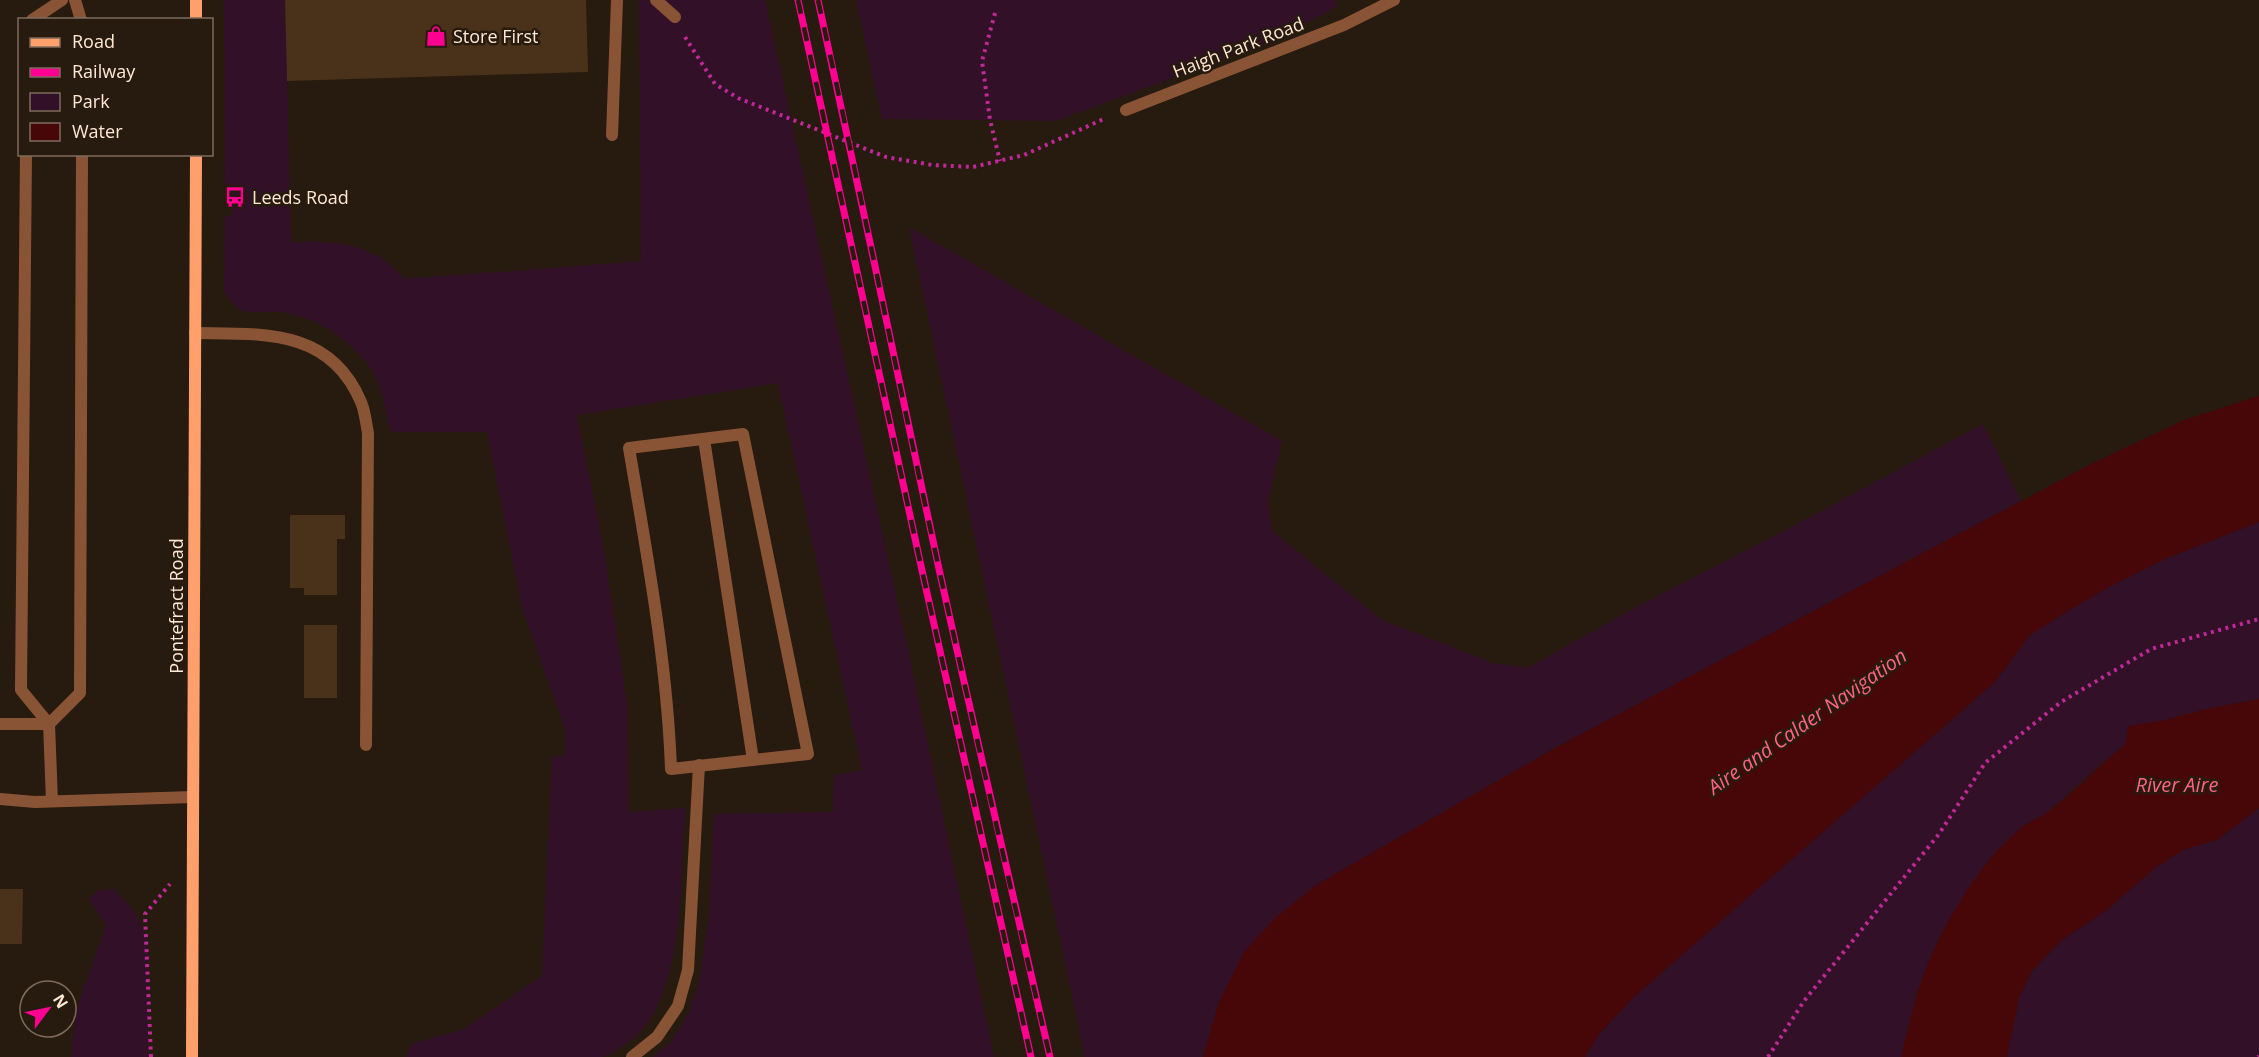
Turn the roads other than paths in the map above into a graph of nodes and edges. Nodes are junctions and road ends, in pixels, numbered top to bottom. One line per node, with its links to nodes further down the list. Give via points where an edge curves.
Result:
1 (62, 0): 8 (lane)
2 (75, 0): 9 (lane)
3 (196, 0): 10 (main road)
4 (617, 0): 12 (lane)
5 (656, 0): 7 (lane)
6 (1394, 0): 11 (lane, Haigh Park Road, via 1344,25)
7 (675, 17)
8 (35, 18)
9 (80, 18)
10 (196, 18)
11 (1126, 110)
12 (612, 135)
13 (26, 156): 19 (lane, via 21,690)
14 (82, 156): 19 (lane, via 80,693)
15 (196, 156): 16 (main road, Pontefract Road)
16 (195, 333): 20 (lane, via 265,334 296,340 323,354 346,375 361,403 368,433); 23 (main road, Pontefract Road)
17 (704, 439): 21 (lane); 21 (lane, via 743,434 808,754); 22 (lane, via 629,448 669,710 671,769)
18 (0, 724): 19 (lane)
19 (49, 724): 25 (lane)
20 (366, 745)
21 (753, 760): 22 (lane)
22 (699, 765): 27 (lane, via 688,970 678,1006 657,1037)
23 (193, 797): 25 (lane); 26 (main road, Pontefract Road)
24 (0, 799): 25 (lane)
25 (52, 801)
26 (192, 1057)
27 (632, 1057)

